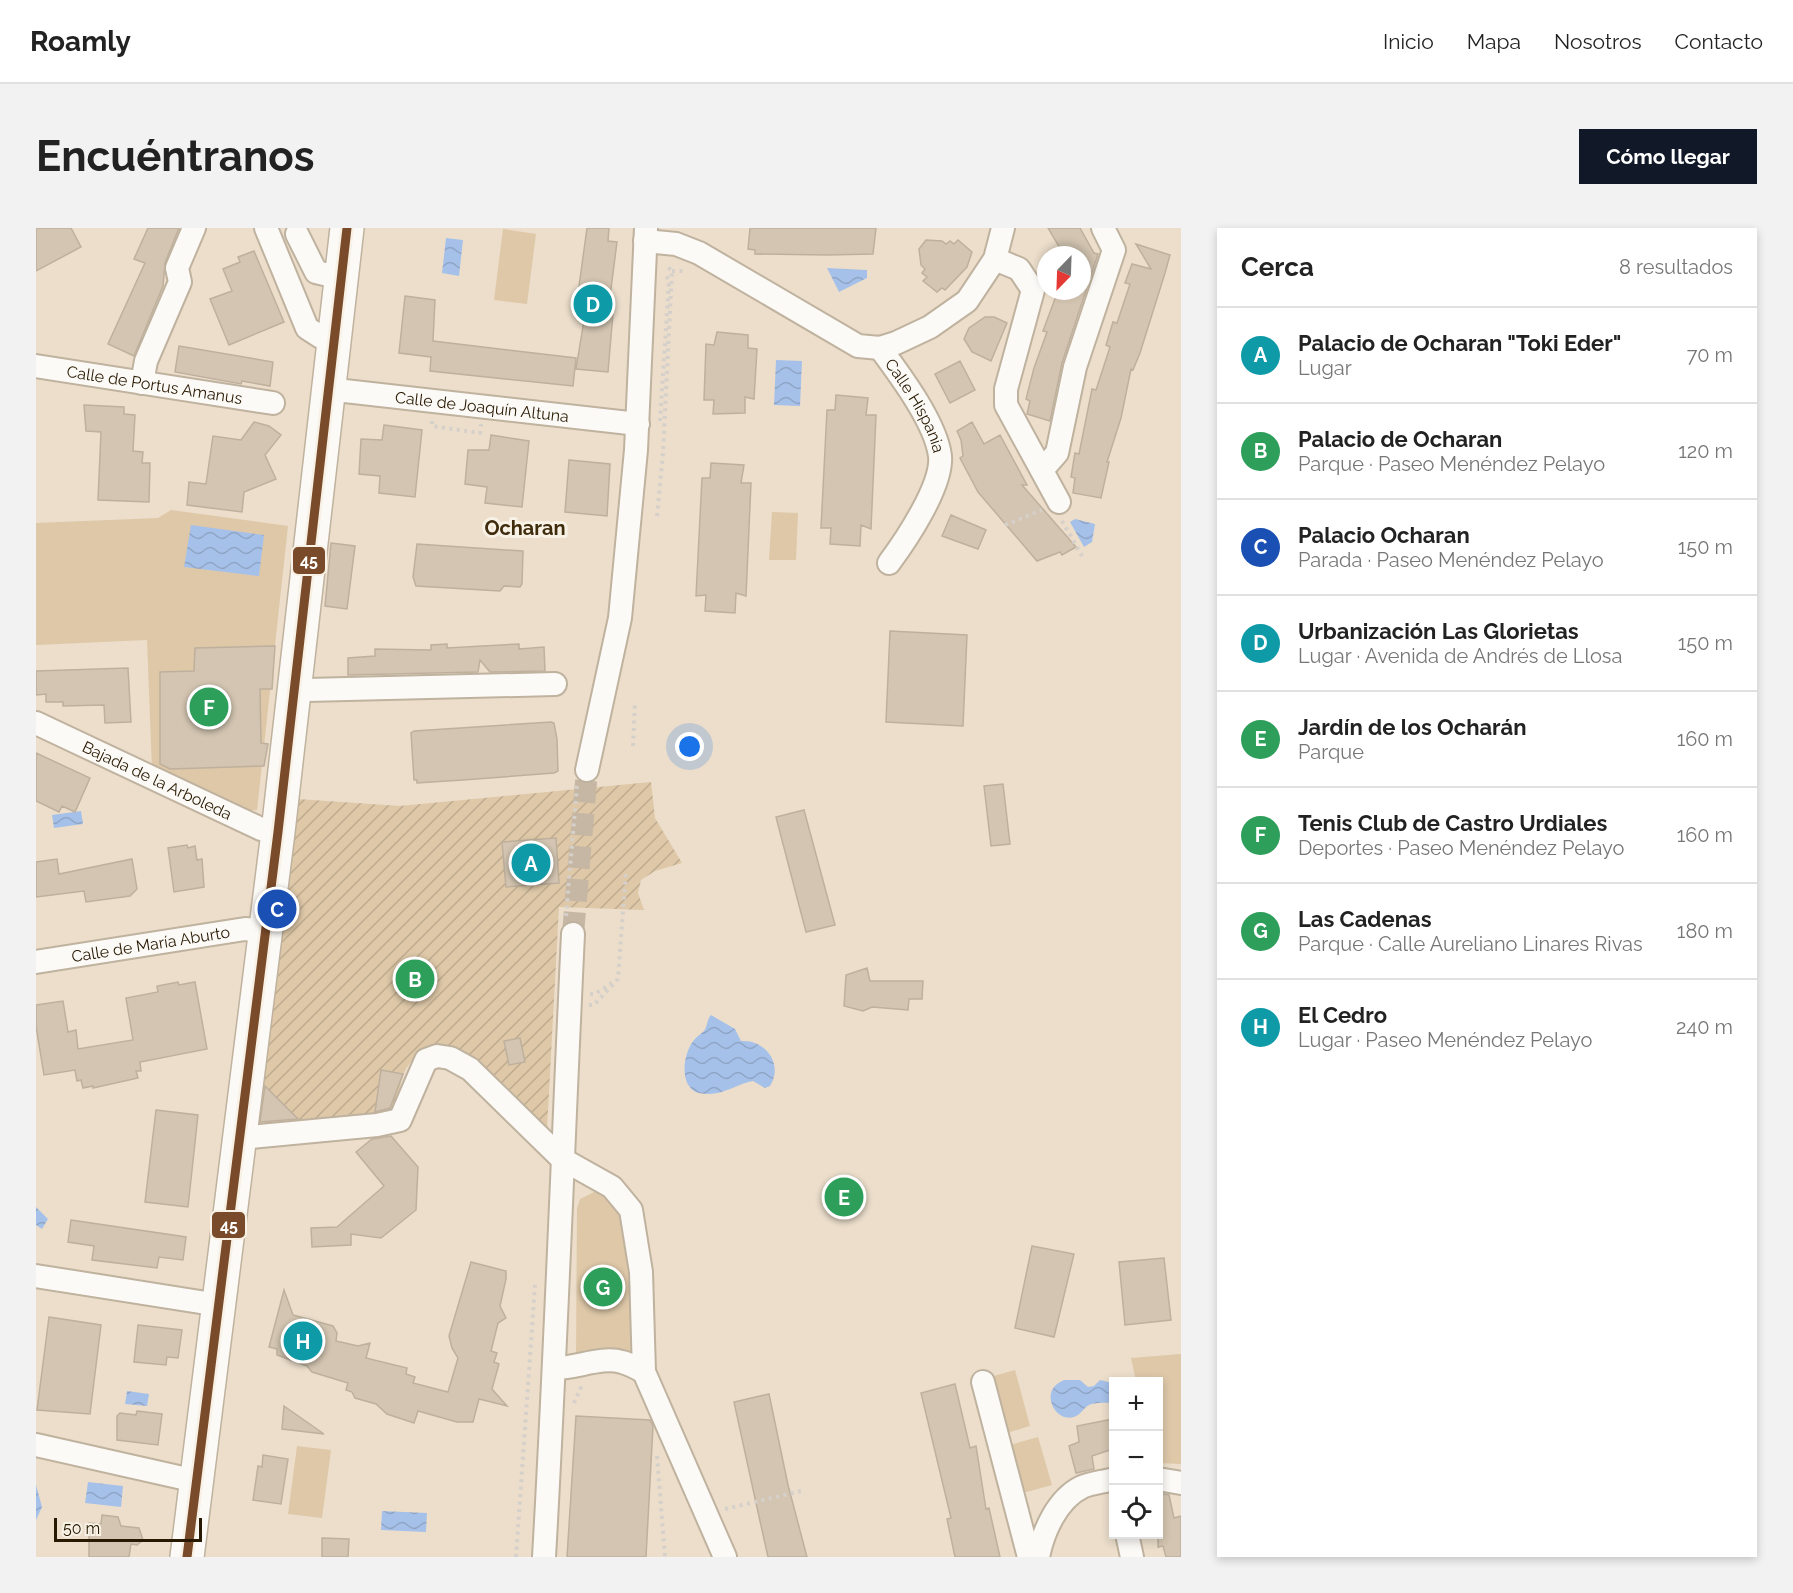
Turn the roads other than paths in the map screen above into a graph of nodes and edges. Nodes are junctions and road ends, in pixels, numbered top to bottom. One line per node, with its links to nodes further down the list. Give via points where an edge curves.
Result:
1 (194, 228): 13 (street, via 177,268 180,282 147,361)
2 (266, 228): 10 (street, via 307,328)
3 (347, 228): 9 (highway)
4 (1003, 228): 8 (street)
5 (1103, 228): 17 (street, via 1114,250 1075,367 1057,453)
6 (297, 234): 9 (street, via 316,272)
7 (652, 237): 11 (street, via 699,253 858,346); 16 (street)
8 (995, 259): 11 (street, via 967,301 930,327); 17 (street, via 1019,269 1033,290 1006,389 1006,405)
9 (341, 278): 10 (highway)
10 (333, 339): 14 (highway)
11 (880, 348): 19 (street, Calle Hispania, via 930,428 940,457 931,493 914,529)
12 (36, 366): 13 (street, Calle de Portus Amanus)
13 (142, 383): 15 (street, Calle de Portus Amanus)
14 (327, 389): 16 (street, Calle de Joaquín Altuna); 21 (highway)
15 (273, 403)
16 (638, 424): 23 (street, via 620,618)
17 (1042, 470): 18 (street)
18 (1058, 512)
19 (890, 563)
20 (555, 684): 21 (street)
21 (293, 688): 24 (highway)
22 (36, 723): 24 (street, Bajada de la Arboleda, via 261,829)
23 (587, 770)
24 (278, 832): 25 (highway)
25 (264, 931): 27 (street, Calle de María Aburto, via 246,929); 28 (highway)
26 (573, 934): 29 (street)
27 (36, 962)
28 (239, 1138): 29 (street, via 400,1120 426,1060 437,1056 470,1069); 31 (highway)
29 (562, 1159): 32 (street); 33 (street, via 612,1187 631,1210 640,1272)
30 (36, 1276): 31 (street)
31 (219, 1305): 38 (highway)
32 (556, 1368): 33 (street, via 575,1368 604,1360); 42 (street)
33 (644, 1372): 43 (street)
34 (983, 1382): 44 (street)
35 (36, 1444): 38 (street)
36 (1109, 1480): 45 (street, via 1080,1488 1058,1508 1041,1541)
37 (1163, 1480): 39 (street)
38 (196, 1481): 41 (highway)
39 (1181, 1483)
40 (1128, 1539): 46 (street)
41 (187, 1557)
42 (544, 1557)
43 (725, 1557)
44 (1029, 1557)
45 (1038, 1557)
46 (1132, 1557)

